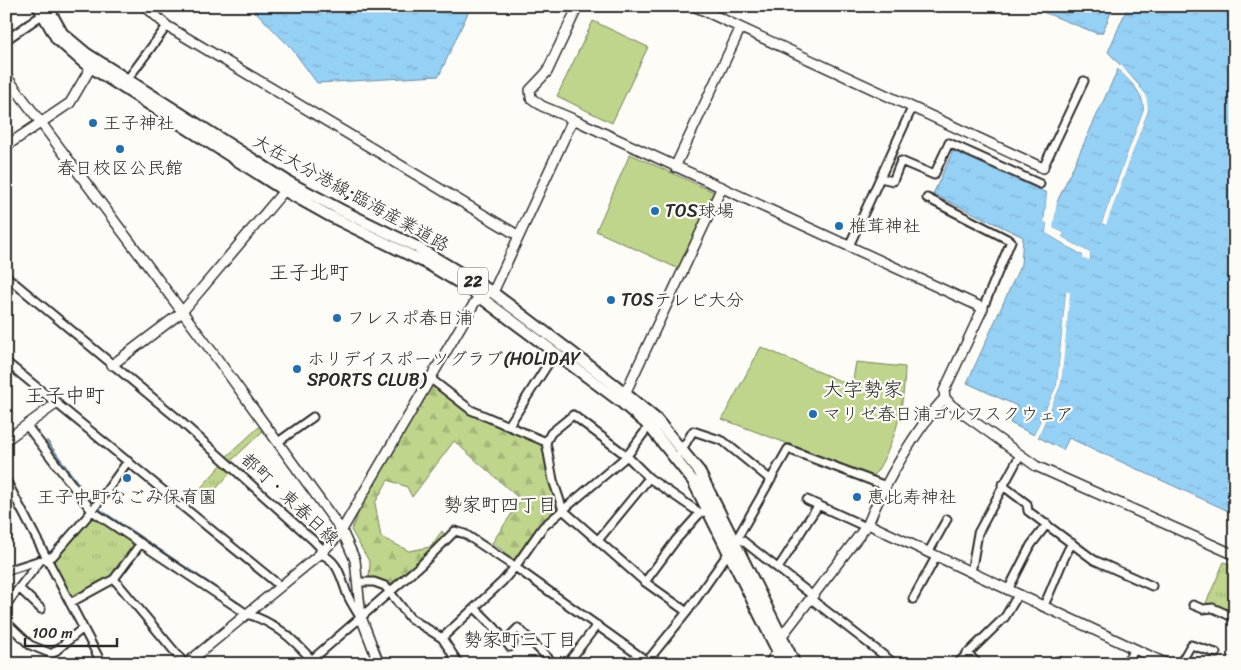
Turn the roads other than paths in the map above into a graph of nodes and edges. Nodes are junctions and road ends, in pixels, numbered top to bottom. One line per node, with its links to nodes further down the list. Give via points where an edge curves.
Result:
1 (145, 6): 5 (street)
2 (578, 6): 13 (street, via 547,72 530,90 531,98 542,106)
3 (694, 6): 6 (street)
4 (42, 9): 7 (street); 8 (main road, 大在大分港線;臨海産業道路 / 22, via 62,44)
5 (167, 26): 10 (street); 23 (street)
6 (740, 29): 12 (street); 16 (street)
7 (6, 40)
8 (94, 63): 10 (main road, 大在大分港線;臨海産業道路 / 22); 14 (street, via 70,103); 20 (main road, 大在大分港線;臨海産業道路 / 22)
9 (6, 76): 14 (street)
10 (128, 80): 20 (main road, 大在大分港線;臨海産業道路 / 22)
11 (1084, 81): 17 (street)
12 (912, 108): 17 (street); 18 (street)
13 (572, 119): 16 (street); 23 (street)
14 (41, 124): 15 (street); 29 (street)
15 (8, 143)
16 (676, 167): 21 (street)
17 (1043, 168)
18 (880, 178): 19 (street, via 893,181 900,161 934,175 948,143); 24 (street)
19 (1040, 184)
20 (288, 187): 26 (main road, 大在大分港線;臨海産業道路 / 22, via 417,247); 27 (main road, 大在大分港線;臨海産業道路 / 22, via 328,215 428,264); 29 (street)
21 (722, 187): 24 (street); 34 (street)
22 (927, 198): 28 (street, via 1011,241)
23 (519, 236): 26 (street)
24 (849, 246): 28 (street)
25 (6, 276): 32 (street, 都町・東春日線)
26 (492, 292): 27 (street); 34 (main road, 大在大分港線;臨海産業道路 / 22)
27 (481, 297): 30 (main road, 大在大分港線;臨海産業道路 / 22); 33 (street, via 475,302)
28 (982, 308): 35 (street, via 944,391)
29 (182, 312): 32 (street); 42 (street)
30 (555, 353): 34 (main road, 大在大分港線;臨海産業道路 / 22); 38 (street)
31 (6, 362): 36 (street)
32 (112, 364): 68 (street, 都町・東春日線, via 314,541 320,547)
33 (431, 379): 38 (street, via 471,410); 62 (street)
34 (623, 398): 40 (main road, 大在大分港線;臨海産業道路 / 22); 44 (main road, 大在大分港線;臨海産業道路 / 22, via 656,419)
35 (945, 398): 45 (street); 53 (street, via 931,413)
36 (57, 403): 39 (street); 48 (street)
37 (313, 417): 42 (street)
38 (509, 425): 43 (street)
39 (27, 426): 41 (street); 57 (street)
40 (649, 426): 46 (street); 47 (main road, 大在大分港線;臨海産業道路 / 22)
41 (6, 440)
42 (278, 442): 62 (street)
43 (546, 442): 46 (street, via 573,415); 56 (street)
44 (684, 450): 47 (street); 51 (street, via 693,431 723,441); 64 (main road, 大在大分港線;臨海産業道路 / 22)
45 (1020, 455): 52 (street); 70 (street, via 1052,474)
46 (627, 456): 49 (street); 56 (street)
47 (676, 457): 58 (main road, 大在大分港線;臨海産業道路 / 22, via 693,481)
48 (128, 461): 57 (street); 79 (street)
49 (649, 478): 58 (street); 63 (street)
50 (6, 480): 71 (street)
51 (771, 480): 53 (street, via 788,449); 64 (street)
52 (1002, 485): 60 (street); 75 (street, via 978,533)
53 (886, 486): 61 (street)
54 (807, 500): 55 (street)
55 (819, 505): 61 (street); 73 (street, via 801,528 796,544)
56 (563, 510): 63 (street); 72 (street, via 543,527)
57 (92, 511): 65 (street); 71 (street, via 53,556)
58 (704, 512): 67 (main road, 大在大分港線;臨海産業道路 / 22); 78 (street, via 676,540)
59 (947, 519): 69 (street)
60 (1046, 524): 66 (street); 82 (street, via 1031,545)
61 (867, 525): 69 (street); 85 (street)
62 (342, 530): 68 (street); 77 (street, via 354,555)
63 (599, 539): 78 (street)
64 (737, 539): 73 (street); 100 (main road, 大在大分港線;臨海産業道路 / 22)
65 (141, 543): 76 (street); 94 (street)
66 (1072, 543): 80 (street, via 1094,560); 90 (street, via 1061,561)
67 (729, 552): 93 (street); 103 (main road, 大在大分港線;臨海産業道路 / 22)
68 (320, 554): 79 (street); 95 (street, 都町・東春日線, via 335,564)
69 (932, 555): 75 (street); 86 (street)
70 (1235, 555)
71 (43, 560): 74 (street); 81 (street); 87 (street)
72 (515, 567): 83 (street, via 465,534 455,531); 91 (street); 98 (street)
73 (778, 568): 85 (street)
74 (6, 571)
75 (971, 573): 82 (street)
76 (114, 579): 87 (street); 109 (street)
77 (358, 582): 83 (street, via 378,582); 95 (street)
78 (646, 582): 93 (street)
79 (280, 586): 94 (street)
80 (1152, 586)
81 (19, 588): 88 (street); 92 (street)
82 (1008, 590): 84 (street)
83 (390, 592): 95 (street); 101 (street, via 410,618)
84 (1018, 595): 90 (street); 104 (street, via 1005,617)
85 (812, 598): 100 (street); 117 (street)
86 (913, 599)
87 (70, 603): 99 (street)
88 (6, 605)
89 (1193, 605): 96 (street, via 1213,608)
90 (1043, 607): 102 (street)
91 (475, 608): 101 (street); 112 (street, via 510,647 510,636 518,628)
92 (41, 609)
93 (687, 612): 107 (street)
94 (247, 614): 106 (street, via 257,616 289,635); 109 (street)
95 (361, 617): 106 (street); 110 (street, 都町・東春日線)
96 (1235, 618)
97 (6, 622): 99 (street, via 30,645 52,654)
98 (597, 625): 107 (street); 113 (street)
99 (83, 628): 108 (street)
100 (781, 637): 103 (street); 116 (main road, 大在大分港線;臨海産業道路 / 22)
101 (442, 638): 111 (street)
102 (1136, 649): 122 (street); 123 (street)
103 (778, 651): 114 (street); 115 (main road, 大在大分港線;臨海産業道路 / 22)
104 (967, 653): 118 (street); 119 (street)
105 (1216, 653): 124 (street, via 1191,645)
106 (310, 662)
107 (648, 663)
108 (102, 664)
109 (186, 664)
110 (379, 664)
111 (458, 664)
112 (554, 664)
113 (567, 664)
114 (769, 664)
115 (784, 664)
116 (794, 664)
117 (895, 664)
118 (957, 664)
119 (978, 664)
120 (1056, 664): 121 (street, via 1058,661)
121 (1062, 664)
122 (1124, 664)
123 (1167, 664)
124 (1180, 664)

